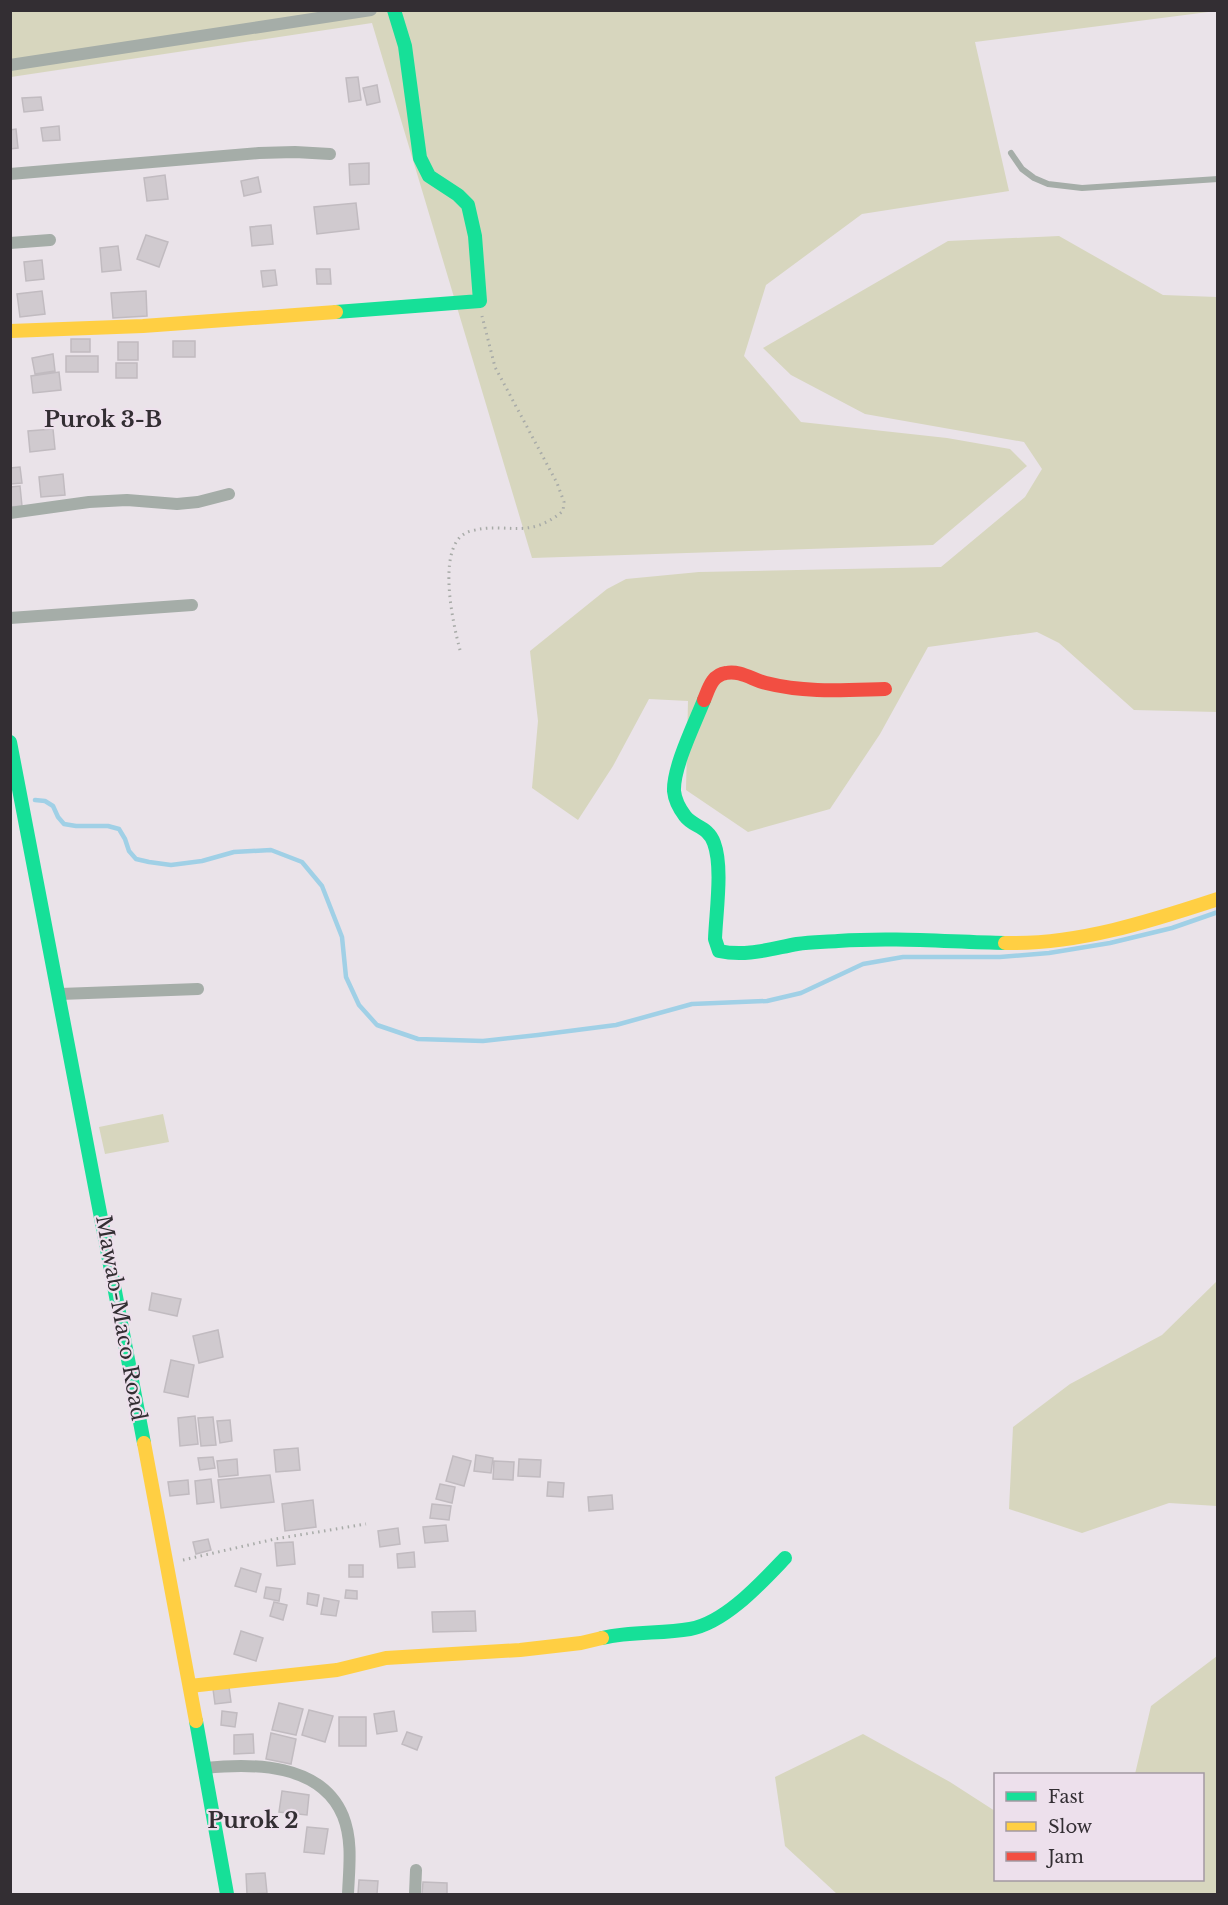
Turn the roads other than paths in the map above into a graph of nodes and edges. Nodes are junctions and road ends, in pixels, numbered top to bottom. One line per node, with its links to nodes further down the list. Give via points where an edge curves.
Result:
1 (371, 10): 3 (street)
2 (394, 10): 10 (street, via 405,46 420,158 425,172 456,192 468,205 480,301 143,326)
3 (10, 65)
4 (1011, 153): 7 (lane, via 1022,169 1048,184 1082,188)
5 (330, 154): 6 (street, via 259,153)
6 (10, 174)
7 (1218, 179)
8 (50, 240): 9 (street)
9 (10, 243)
10 (10, 331)
11 (229, 494): 12 (street, via 177,504 89,502)
12 (10, 513)
13 (192, 605): 14 (street)
14 (10, 618)
15 (885, 689): 17 (street, via 786,688 728,672 711,683 677,770 674,790 677,805 687,819 703,827 718,856 714,939 719,951 734,956 807,943 873,940 1039,942 1099,931)
16 (10, 742): 19 (street, Mawab-Maco Road)
17 (1218, 899)
18 (198, 989): 19 (street)
19 (60, 994): 21 (street, Mawab-Maco Road)
20 (785, 1558): 21 (street, via 724,1613 690,1629 624,1633 520,1650 386,1658 337,1670)
21 (190, 1686): 22 (street, Mawab-Maco Road)
22 (205, 1768): 24 (street, Mawab-Maco Road); 25 (street, via 235,1764 271,1768 312,1781 330,1795 343,1816 348,1836)
23 (416, 1870): 26 (street)
24 (227, 1894)
25 (348, 1894)
26 (415, 1894)

